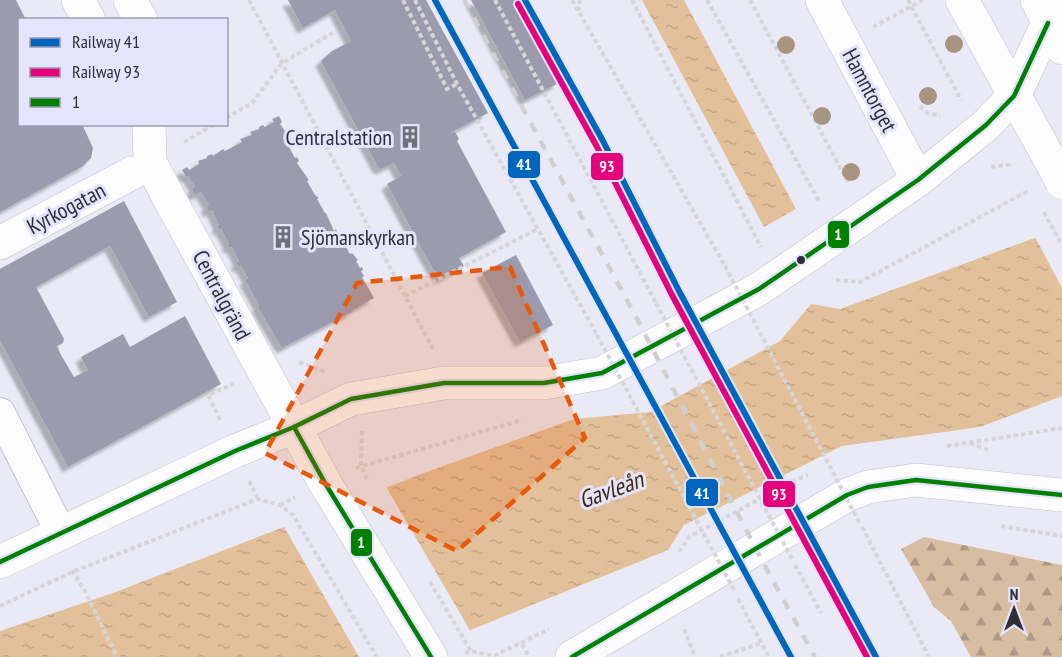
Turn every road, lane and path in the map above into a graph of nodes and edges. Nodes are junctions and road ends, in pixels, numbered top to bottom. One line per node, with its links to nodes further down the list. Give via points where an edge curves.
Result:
1 (78, 0): 18 (street)
2 (130, 0): 19 (street)
3 (249, 0): 23 (path)
4 (403, 0): 24 (path, via 447,89)
5 (415, 0): 24 (path)
6 (495, 0): 74 (path, bridge)
7 (572, 0): 17 (path)
8 (580, 0): 17 (path)
9 (632, 0): 40 (path)
10 (707, 0): 36 (path)
11 (750, 0): 33 (path, via 850,186)
12 (822, 0): 30 (street, Hamntorget)
13 (908, 0): 16 (path)
14 (923, 0): 16 (path)
15 (962, 0): 25 (street)
16 (911, 6): 20 (path); 26 (path)
17 (578, 12): 86 (path, bridge, via 725,266)
18 (88, 18)
19 (140, 18)
20 (885, 21)
21 (1052, 21): 25 (street)
22 (336, 31): 23 (path)
23 (282, 63): 27 (path, via 252,103); 43 (path)
24 (458, 84): 38 (path)
25 (1014, 96): 32 (street); 34 (street, via 986,125)
26 (961, 102)
27 (228, 117)
28 (944, 117): 30 (path)
29 (149, 126): 31 (street)
30 (903, 152): 34 (street, Hamntorget)
31 (141, 167): 39 (street, Kyrkogatan); 52 (street, Centralgränd, via 169,198)
32 (1058, 173)
33 (859, 180)
34 (918, 180): 52 (street, via 759,289 602,373 544,383 444,383 351,399)
35 (830, 198): 36 (path)
36 (820, 203): 37 (path)
37 (813, 211)
38 (538, 230): 43 (path); 76 (path, bridge)
39 (0, 243)
40 (764, 253)
41 (732, 270): 42 (path)
42 (722, 276)
43 (405, 296): 48 (path)
44 (669, 304): 45 (path)
45 (659, 310)
46 (606, 338): 47 (path)
47 (596, 343)
48 (435, 352)
49 (296, 361): 50 (path)
50 (331, 372)
51 (0, 413): 64 (street)
52 (294, 427): 64 (street); 79 (street, Centralgränd)
53 (1062, 428): 54 (path)
54 (969, 442)
55 (361, 466): 59 (path)
56 (832, 468): 57 (path)
57 (820, 471)
58 (809, 475): 67 (path, via 689,537)
59 (369, 485)
60 (1062, 495): 83 (street, via 916,480 868,487 847,495)
61 (857, 515): 62 (path)
62 (847, 521)
63 (995, 525): 65 (path)
64 (60, 532): 69 (street)
65 (1062, 536)
66 (798, 548): 68 (path)
67 (678, 553)
68 (788, 553)
69 (0, 562)
70 (72, 572): 73 (path); 80 (path); 81 (path, via 258,499 280,505 292,515)
71 (738, 580): 72 (path)
72 (728, 585)
73 (0, 606)
74 (821, 613)
75 (466, 640): 78 (path)
76 (761, 643): 84 (path); 85 (path)
77 (522, 644): 82 (path)
78 (471, 651)
79 (430, 656)
80 (117, 657)
81 (377, 657)
82 (530, 657)
83 (572, 657)
84 (720, 657)
85 (769, 657)
86 (929, 657)

